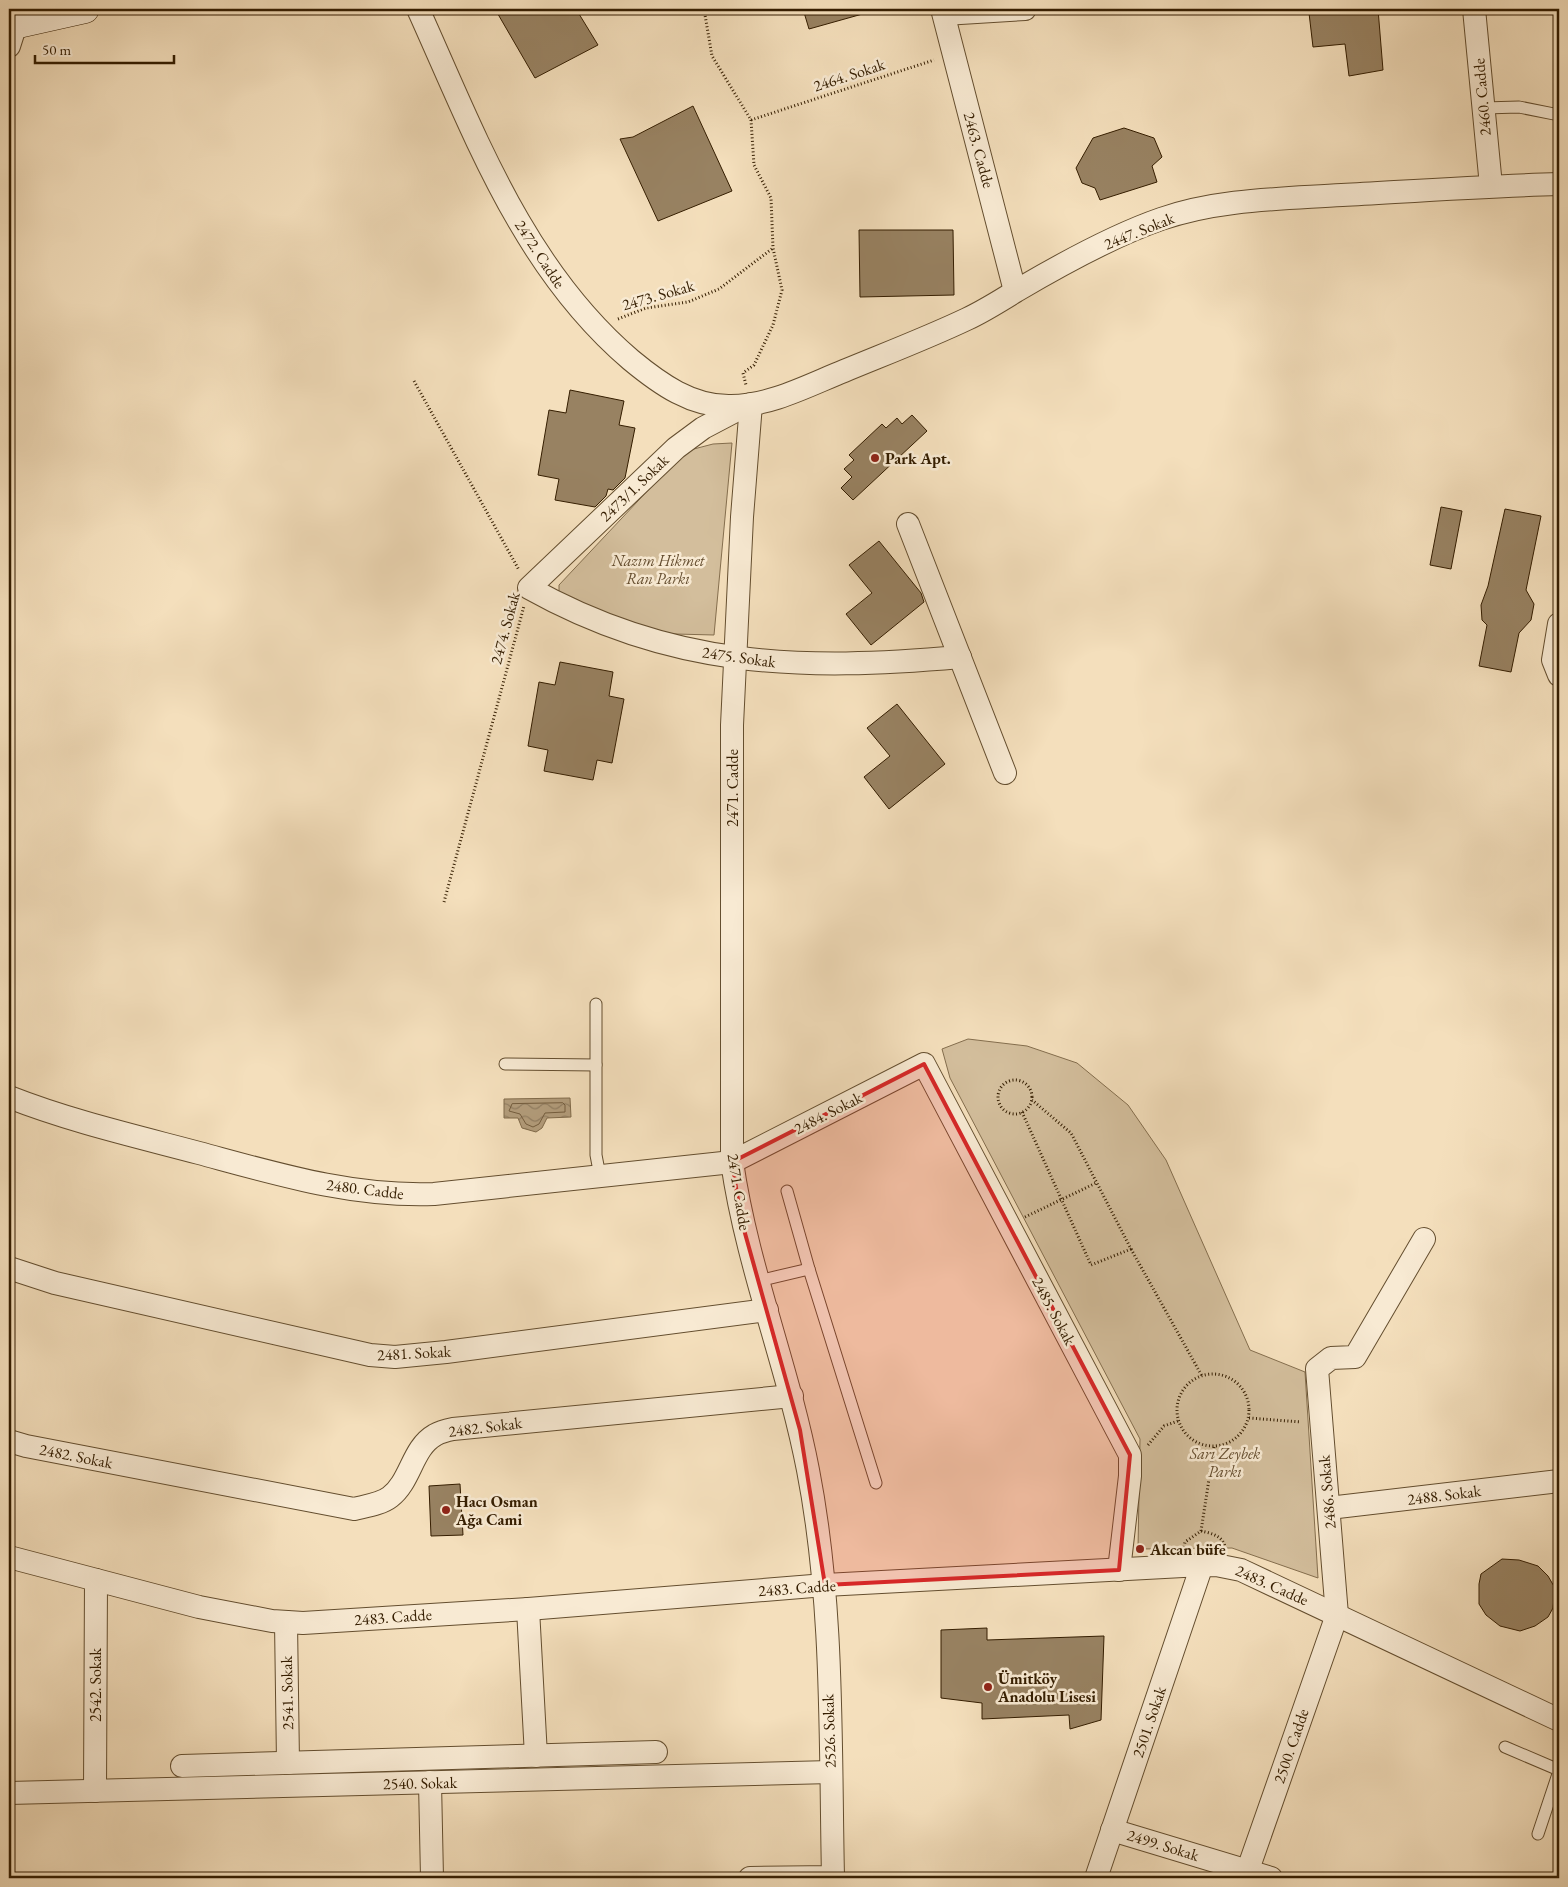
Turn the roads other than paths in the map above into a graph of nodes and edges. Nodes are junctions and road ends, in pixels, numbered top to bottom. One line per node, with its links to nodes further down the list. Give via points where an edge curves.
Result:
1 (85, 9): 6 (main road)
2 (418, 9): 12 (street, 2472. Cadde, via 509,206 545,265 578,309 654,377 691,399 711,405)
3 (1025, 9): 5 (street)
4 (1474, 9): 7 (street, 2460. Cadde)
5 (943, 12): 11 (street, 2463. Cadde)
6 (11, 32)
7 (1484, 108): 8 (lane, via 1519,107); 10 (street, 2460. Cadde)
8 (1559, 116)
9 (1559, 184): 10 (street, 2447. Sokak)
10 (1490, 186): 11 (street, 2447. Sokak, via 1207,207 1162,219 1121,236)
11 (1015, 291): 12 (street, 2447. Sokak, via 981,313 942,331 797,390)
12 (751, 404): 14 (street, 2473/1. Sokak, via 704,428 676,448); 16 (street, 2471. Cadde)
13 (908, 524): 17 (street)
14 (529, 588): 16 (street, 2475. Sokak, via 563,607 641,637 683,649)
15 (1559, 624): 18 (street, via 1553,660)
16 (734, 657): 17 (street, 2475. Sokak, via 827,665); 25 (street, 2471. Cadde)
17 (960, 657): 19 (street)
18 (1559, 675)
19 (1005, 773)
20 (596, 1004): 23 (lane)
21 (505, 1064): 23 (lane)
22 (924, 1064): 25 (street, 2484. Sokak); 40 (street, 2485. Sokak, via 1130,1455)
23 (596, 1065): 26 (lane, via 596,1155)
24 (9, 1097): 26 (street, 2480. Cadde, via 122,1133 293,1178 368,1193 434,1194)
25 (732, 1162): 26 (street, 2480. Cadde); 31 (street, 2471. Cadde, via 741,1219)
26 (600, 1176)
27 (787, 1191): 30 (lane)
28 (1424, 1239): 37 (street, 2486. Sokak, via 1355,1358 1331,1358 1317,1369)
29 (9, 1268): 32 (street, 2481. Sokak, via 55,1283 370,1355 395,1357)
30 (808, 1270): 31 (lane); 36 (lane)
31 (758, 1281): 32 (street, 2471. Cadde)
32 (767, 1310): 33 (street, 2471. Cadde)
33 (792, 1396): 34 (street, 2482. Sokak, via 453,1429 434,1435 390,1497 354,1509); 42 (street, 2471. Cadde)
34 (9, 1441)
35 (1559, 1481): 37 (street, 2488. Sokak)
36 (876, 1483)
37 (1329, 1508): 44 (street, 2486. Sokak)
38 (9, 1558): 41 (street, 2483. Cadde)
39 (1193, 1565): 40 (street, 2483. Cadde); 44 (street, 2483. Cadde, via 1229,1566 1241,1570); 59 (street, 2501. Sokak)
40 (1119, 1570): 42 (street, 2483. Cadde)
41 (96, 1580): 45 (street, 2483. Cadde, via 205,1608); 57 (street, 2542. Sokak)
42 (826, 1585): 43 (street, 2483. Cadde); 54 (street, 2526. Sokak)
43 (528, 1609): 45 (street, 2483. Cadde); 49 (street)
44 (1337, 1615): 46 (street, 2483. Cadde); 61 (street, 2500. Cadde)
45 (286, 1622): 51 (street, 2541. Sokak)
46 (1559, 1720)
47 (1505, 1747): 53 (lane)
48 (656, 1752): 49 (street)
49 (536, 1756): 50 (street)
50 (350, 1761): 51 (street); 56 (street)
51 (288, 1763): 52 (street)
52 (182, 1766)
53 (1559, 1770): 60 (lane)
54 (830, 1772): 55 (street, 2540. Sokak); 64 (street, 2526. Sokak, via 833,1876)
55 (430, 1782): 56 (street, 2540. Sokak); 62 (street)
56 (351, 1784): 57 (street, 2540. Sokak)
57 (95, 1791): 58 (street, 2540. Sokak)
58 (9, 1793)
59 (1112, 1830): 61 (street, 2499. Sokak); 65 (street, 2501. Sokak)
60 (1538, 1834)
61 (1246, 1875): 66 (street, 2499. Sokak)
62 (432, 1878)
63 (750, 1878): 64 (street)
64 (785, 1878)
65 (1096, 1878)
66 (1271, 1878)

